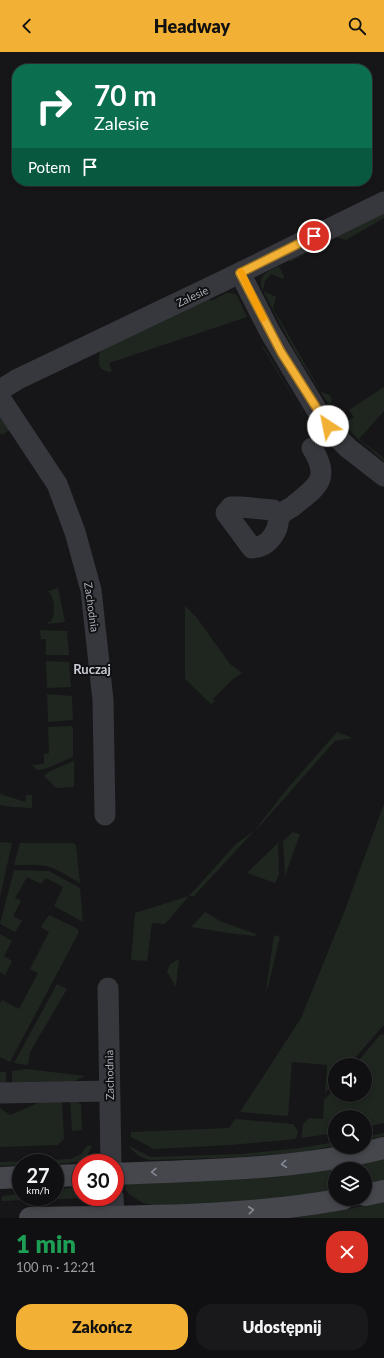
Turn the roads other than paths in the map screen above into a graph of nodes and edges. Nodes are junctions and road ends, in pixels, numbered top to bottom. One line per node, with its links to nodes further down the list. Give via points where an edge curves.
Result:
1 (384, 202): 2 (street, Zalesie)
2 (240, 273): 3 (street, Zalesie); 5 (street, via 281,352)
3 (0, 390)
4 (0, 398): 8 (street, Zachodnia, via 57,484 75,532 91,590 103,700)
5 (333, 433): 6 (street, via 356,456); 7 (street, via 305,451 321,467 319,482)
6 (384, 476)
7 (280, 516)
8 (105, 815)
9 (108, 988): 10 (street, Zachodnia)
10 (109, 1091): 11 (street); 13 (street, Zachodnia)
11 (0, 1093)
12 (384, 1148): 14 (main road, one-way to 14, via 322,1160 241,1169)
13 (111, 1154)
14 (124, 1174)
15 (12, 1177): 16 (main road)
16 (0, 1178)
17 (384, 1191): 18 (main road)
18 (372, 1194)
19 (328, 1202): 20 (main road, one-way to 19, via 222,1213)
20 (114, 1207): 21 (main road)
21 (30, 1218)

